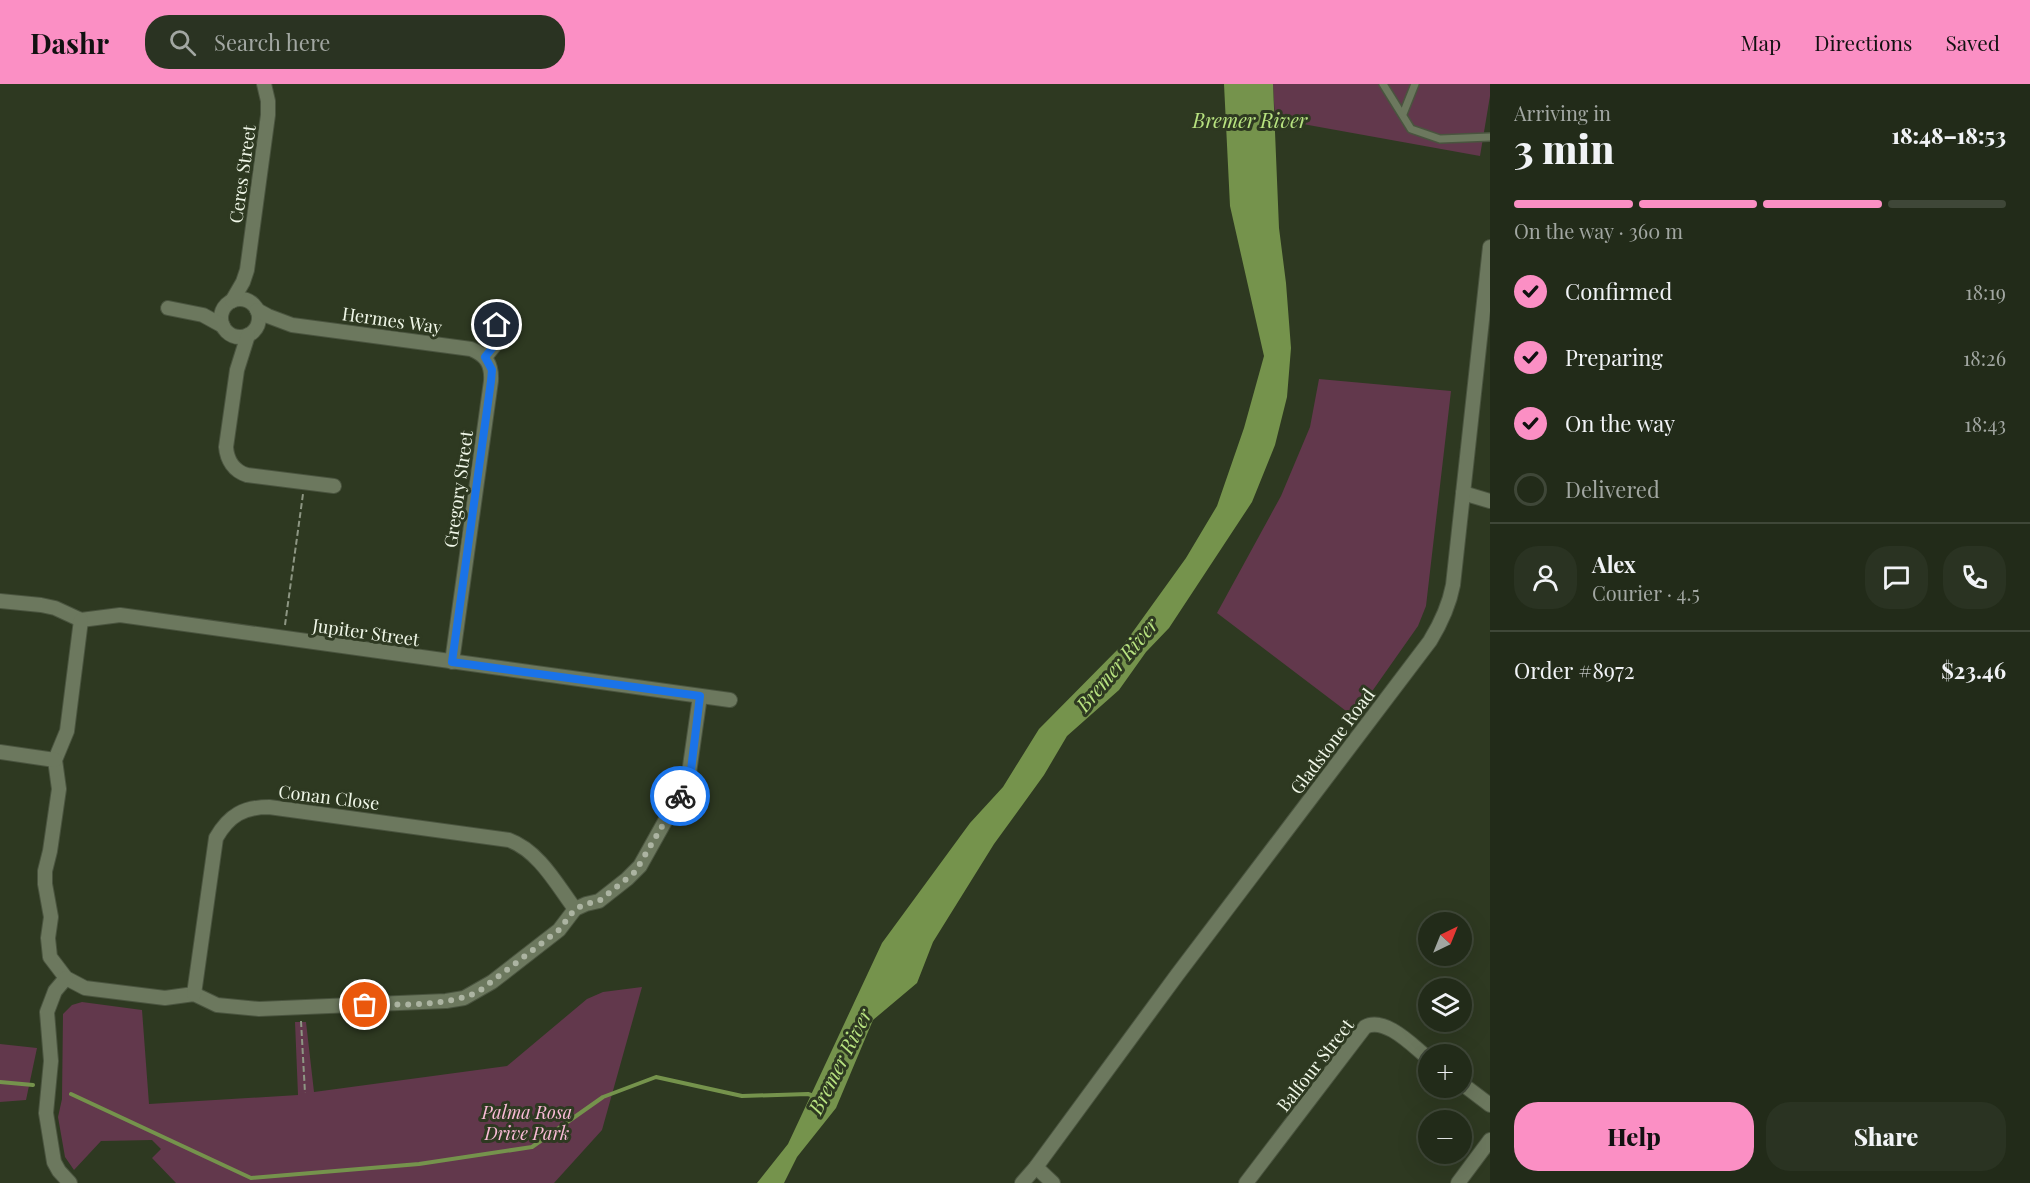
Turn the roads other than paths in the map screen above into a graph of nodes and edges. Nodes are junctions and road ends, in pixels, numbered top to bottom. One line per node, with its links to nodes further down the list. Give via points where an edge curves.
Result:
1 (264, 84): 7 (street, Ceres Street, via 268,116)
2 (1383, 84): 4 (lane)
3 (1415, 84): 4 (lane)
4 (1403, 114): 5 (lane, via 1411,129 1440,139)
5 (1490, 137)
6 (1490, 247): 19 (street, Gladstone Road)
7 (247, 270): 8 (street, Ceres Street); 9 (street, Ceres Street)
8 (229, 302): 9 (street, via 243,299); 11 (street); 14 (street, via 221,314)
9 (255, 307): 12 (street, Hermes Way); 15 (street, via 258,321)
10 (168, 308): 11 (street)
11 (192, 312): 14 (street)
12 (292, 325): 15 (street, Hermes Way); 16 (street, Hermes Way, via 471,349)
13 (497, 325): 16 (street, via 494,346)
14 (227, 330): 15 (street, via 237,336); 17 (street)
15 (250, 333): 17 (street)
16 (485, 357): 23 (street, Gregory Street, via 492,370 491,381)
17 (237, 370): 18 (street, via 226,447 230,461 240,473)
18 (334, 486)
19 (1463, 493): 20 (street); 35 (street, Gladstone Road, via 1451,592 1445,615 1434,634)
20 (1490, 501)
21 (0, 601): 22 (street, via 55,608)
22 (81, 620): 23 (street, Jupiter Street, via 120,615); 27 (street, via 67,731)
23 (452, 662): 24 (street, Jupiter Street)
24 (700, 696): 25 (street, Jupiter Street); 28 (street, via 688,780 640,866 599,901)
25 (730, 700)
26 (0, 752): 27 (street)
27 (55, 760): 29 (street, via 59,789 45,884 51,917 50,957)
28 (575, 909): 30 (street, via 559,930 492,982 464,998 237,1008 217,1005); 30 (street, Conan Close, via 534,855 509,840 254,807 229,820 216,838)
29 (66, 978): 30 (street, via 85,988 165,998); 36 (street, via 55,991 47,1012 51,1060 45,1103 54,1162)
30 (194, 994)
31 (1418, 1050): 39 (street, Balfour Street, via 1387,1026 1365,1027)
32 (1472, 1091): 33 (street)
33 (1490, 1105)
34 (1490, 1140): 40 (street)
35 (1036, 1167): 37 (street, Gladstone Road); 38 (street)
36 (70, 1183)
37 (1022, 1183)
38 (1053, 1183)
39 (1246, 1183)
40 (1458, 1183)

